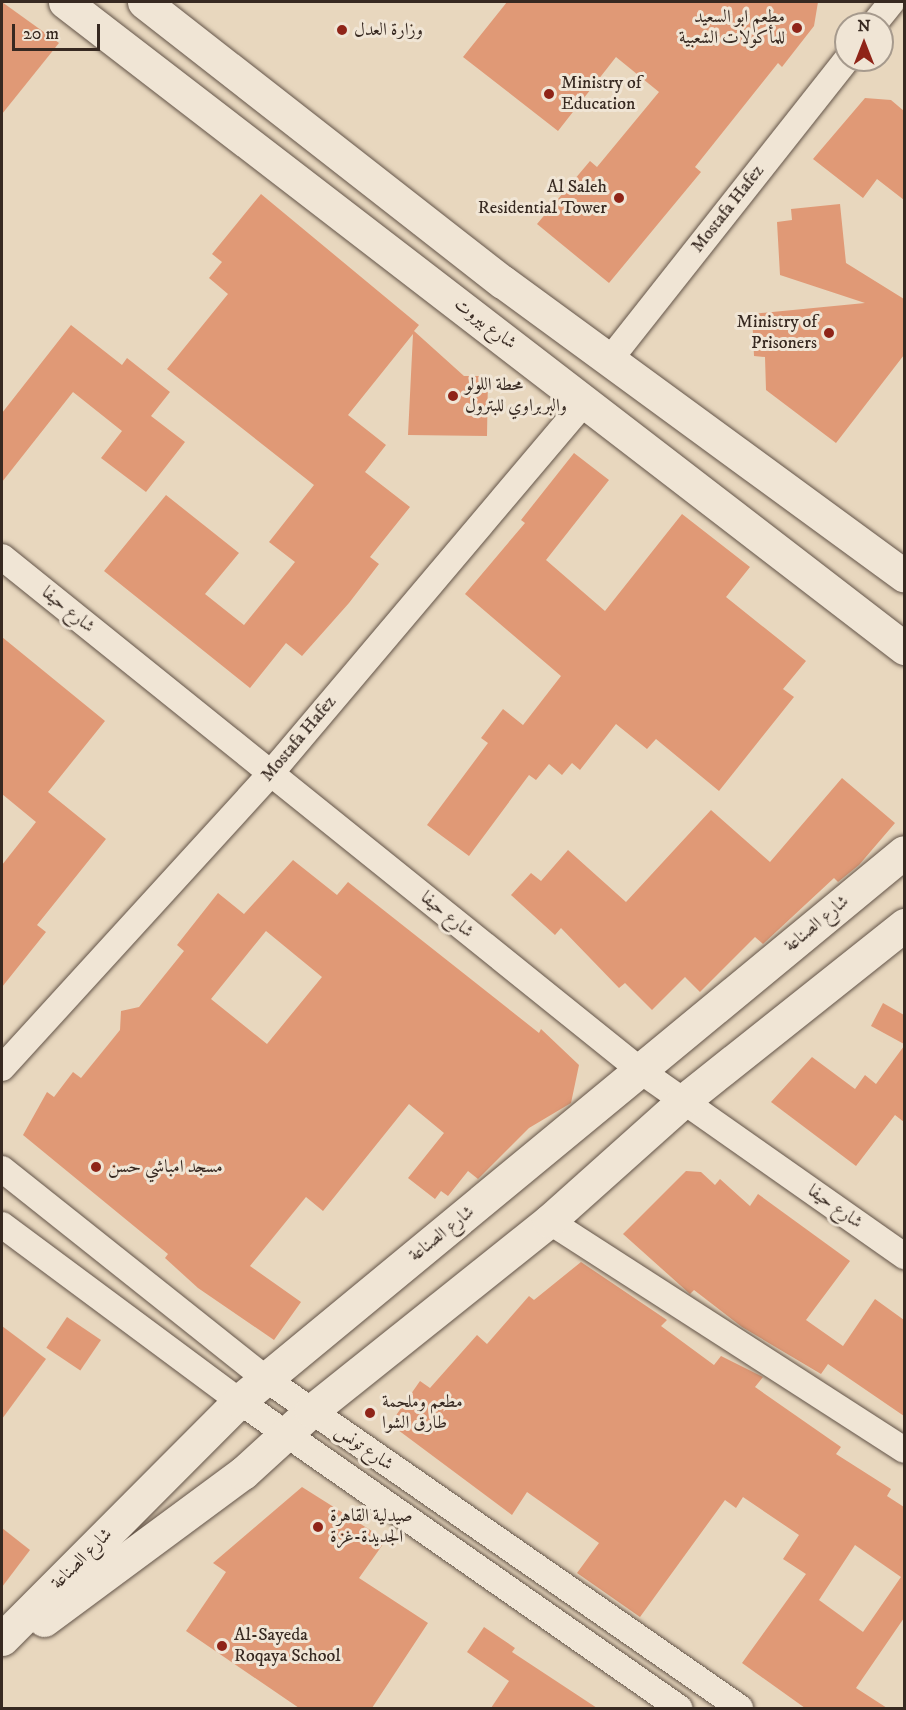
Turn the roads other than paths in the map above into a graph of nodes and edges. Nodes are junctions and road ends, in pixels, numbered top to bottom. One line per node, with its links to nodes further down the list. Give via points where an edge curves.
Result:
1 (64, 2): 5 (main road, شارع بيروت)
2 (144, 2): 4 (main road, via 503,282)
3 (837, 72): 4 (street, Mostafa Hafez)
4 (611, 357): 7 (main road)
5 (586, 400): 8 (main road, شارع بيروت); 9 (street, Mostafa Hafez)
6 (2, 557): 9 (street, شارع حيفا)
7 (904, 575)
8 (904, 648)
9 (271, 773): 12 (street, Mostafa Hafez); 13 (street, شارع حيفا)
10 (904, 852): 13 (main road, شارع الصناعة)
11 (904, 926): 14 (main road, شارع الصناعة)
12 (2, 1068)
13 (641, 1071): 14 (street, شارع حيفا); 19 (main road, شارع الصناعة)
14 (683, 1101): 16 (main road, شارع الصناعة); 18 (street, شارع حيفا)
15 (2, 1169): 19 (street, شارع تونس)
16 (549, 1221): 21 (main road, شارع الصناعة); 22 (street)
17 (2, 1225): 20 (street, شارع تونس)
18 (904, 1256)
19 (266, 1379): 20 (main road, شارع الصناعة); 21 (street, شارع تونس)
20 (239, 1401): 21 (street, شارع تونس); 23 (main road, شارع الصناعة)
21 (299, 1422): 24 (main road, شارع الصناعة, via 243,1473 25,1634); 25 (street, شارع تونس); 26 (street, شارع تونس)
22 (904, 1450)
23 (2, 1640)
24 (2, 1660)
25 (679, 1708)
26 (740, 1708)

